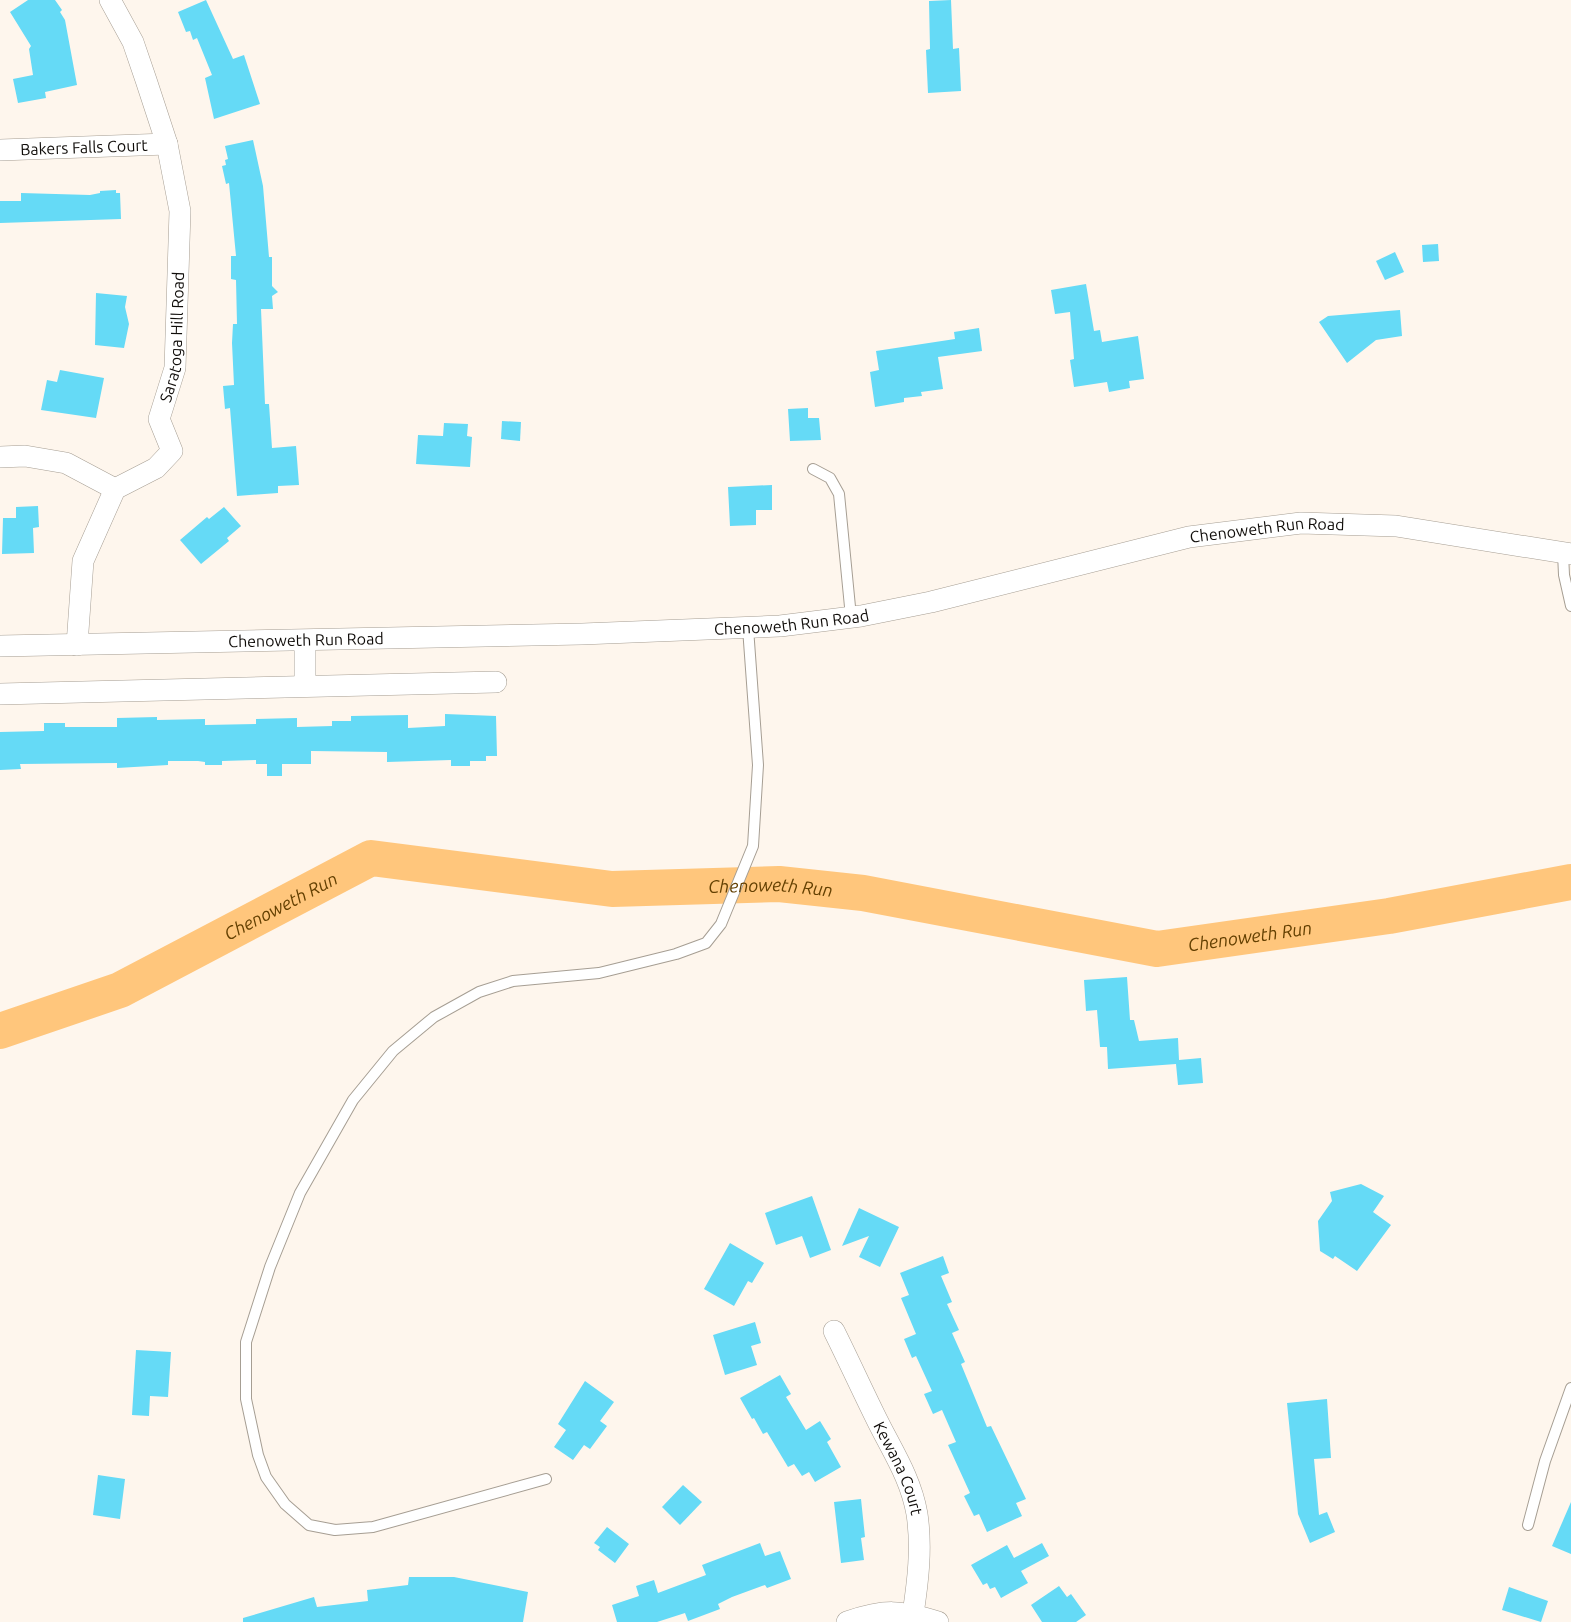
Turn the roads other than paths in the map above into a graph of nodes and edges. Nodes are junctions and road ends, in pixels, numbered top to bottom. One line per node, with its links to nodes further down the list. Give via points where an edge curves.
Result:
1 (110, 0): 2 (street, Saratoga Hill Road, via 133,42)
2 (167, 144): 3 (street, Bakers Falls Court); 6 (street, Saratoga Hill Road, via 180,211 180,278 175,368 159,419 172,451 156,468)
3 (0, 150)
4 (0, 457): 6 (street, via 25,456 66,463)
5 (813, 470): 9 (lane, via 830,478 839,494)
6 (116, 489): 12 (street, via 83,561)
7 (1567, 554): 8 (lane, via 1564,575); 9 (street, Chenoweth Run Road, via 1396,526 1301,523 1190,537 931,602)
8 (1571, 606)
9 (851, 617): 10 (street, Chenoweth Run Road)
10 (748, 628): 11 (street, Chenoweth Run Road); 19 (lane, via 758,765 753,846 722,924 706,944 676,954 598,973 513,981 479,992 434,1017 393,1051 353,1100 300,1193 246,1342 246,1399 258,1455 266,1477 285,1504 309,1525 335,1530 373,1527)
11 (304, 641): 12 (street, Chenoweth Run Road); 15 (street)
12 (76, 645): 13 (street, Chenoweth Run Road)
13 (0, 646)
14 (496, 682): 15 (street)
15 (305, 686): 16 (street)
16 (0, 694)
17 (834, 1331): 21 (street, Kewana Court, via 910,1485 920,1543)
18 (1571, 1388): 20 (lane)
19 (546, 1479)
20 (1528, 1525)
21 (913, 1614): 22 (street, via 874,1612); 23 (street)
22 (847, 1622)
23 (938, 1622)

